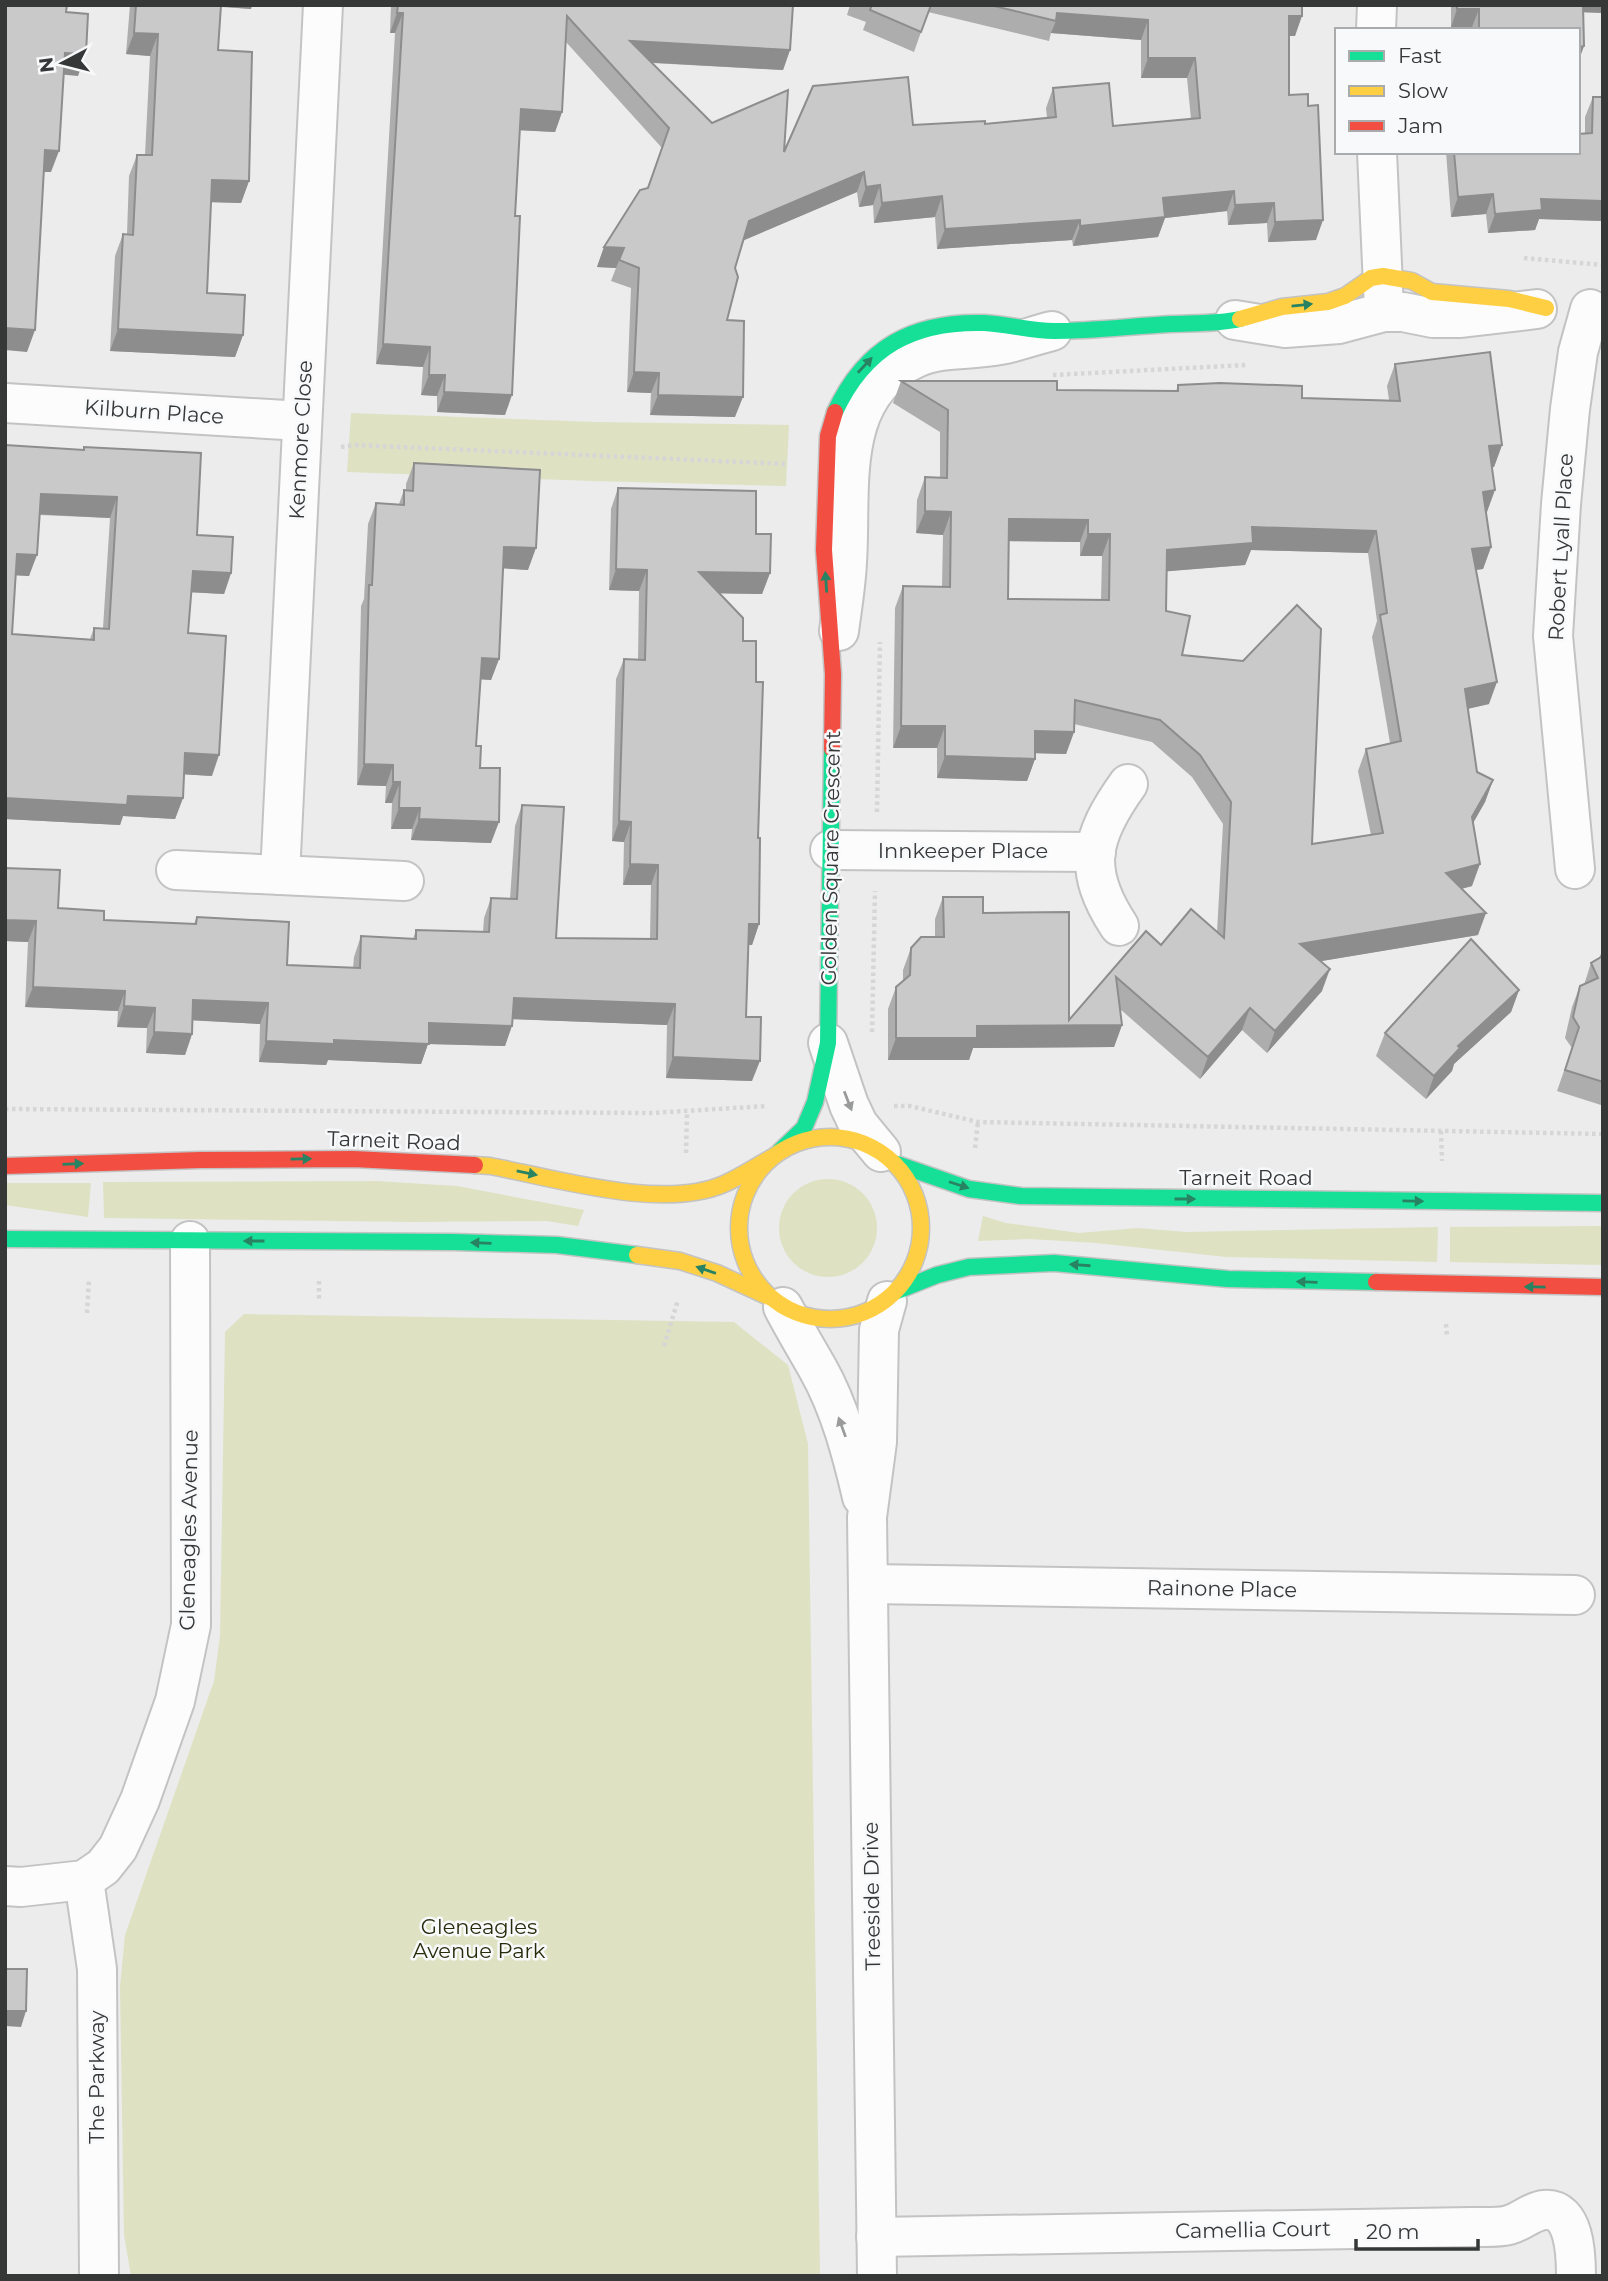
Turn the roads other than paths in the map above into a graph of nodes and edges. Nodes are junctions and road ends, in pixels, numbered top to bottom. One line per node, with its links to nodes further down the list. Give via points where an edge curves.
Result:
1 (323, 5): 10 (street, Kenmore Close)
2 (1377, 5): 3 (street)
3 (1376, 28)
4 (1377, 154): 5 (street)
5 (1383, 294): 6 (street, Golden Square Crescent, via 1402,312 1433,318 1546,308); 7 (street, Golden Square Crescent, via 1360,320 1285,328)
6 (1596, 309): 15 (street, Robert Lyall Place, via 1578,352 1570,409 1553,636)
7 (1235, 320): 8 (main road, Golden Square Crescent)
8 (1052, 331): 11 (street, Golden Square Crescent, via 999,346 941,350 916,358 892,372 862,412 851,451 847,563); 11 (main road, Golden Square Crescent, one-way to 8, via 824,550 826,467 828,436 846,387 881,349 906,335 985,323)
9 (5, 403): 10 (street, Kilburn Place)
10 (301, 437): 17 (street, Kenmore Close)
11 (834, 674): 13 (main road, Golden Square Crescent)
12 (1128, 784): 14 (street, via 1100,829)
13 (830, 850): 14 (street, Innkeeper Place); 20 (main road, Golden Square Crescent)
14 (1096, 852): 19 (street, via 1102,901)
15 (1575, 869)
16 (176, 870): 17 (street)
17 (280, 875): 18 (street)
18 (404, 881)
19 (1119, 926)
20 (828, 1043): 21 (street, Golden Square Crescent)
21 (832, 1104): 22 (main road); 23 (street, Golden Square Crescent, via 858,1124)
22 (776, 1155): 23 (main road, via 804,1140 831,1136 857,1141); 24 (main road, Tarneit Road, one-way to 22, via 353,1159 490,1166 669,1196 722,1185); 32 (main road, via 751,1182 740,1211 740,1242 750,1272)
23 (888, 1158): 25 (main road, Tarneit Road, one-way to 25, via 970,1189 1034,1197); 31 (main road, via 911,1185 921,1231 913,1267)
24 (5, 1166)
25 (1603, 1203)
26 (5, 1234): 28 (main road)
27 (5, 1239): 28 (main road)
28 (35, 1240): 29 (main road)
29 (190, 1241): 32 (main road, one-way to 29, via 680,1261 557,1245); 36 (street, Gleneagles Avenue, via 191,1625 175,1701 141,1800 118,1847 103,1867)
30 (1603, 1287): 31 (main road, one-way to 31, via 1228,1279 1054,1263 970,1267 937,1275)
31 (892, 1296): 32 (main road, via 863,1314 836,1320 808,1317); 33 (street, Treeside Drive, via 879,1330 877,1442)
32 (776, 1302): 33 (street, Treeside Drive, one-way to 32, via 833,1402 819,1370)
33 (867, 1517): 34 (street, Treeside Drive)
34 (868, 1584): 35 (street, Rainone Place); 38 (street, Treeside Drive)
35 (1575, 1595)
36 (84, 1880): 37 (street); 39 (street, The Parkway, via 97,1969)
37 (5, 1886)
38 (876, 2237): 40 (street, Treeside Drive); 41 (street, Camellia Court, via 1471,2227 1509,2225 1542,2210 1555,2210 1566,2219 1576,2252)
39 (98, 2276)
40 (877, 2276)
41 (1576, 2276)

